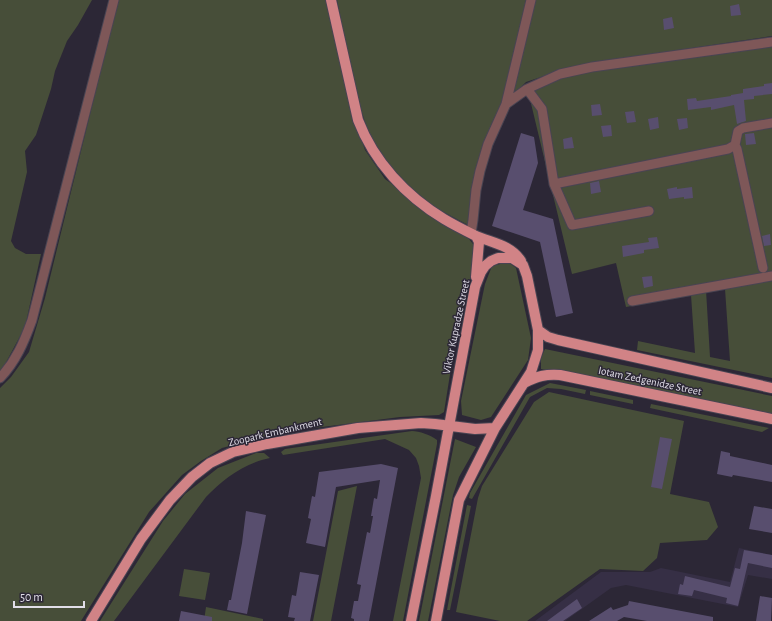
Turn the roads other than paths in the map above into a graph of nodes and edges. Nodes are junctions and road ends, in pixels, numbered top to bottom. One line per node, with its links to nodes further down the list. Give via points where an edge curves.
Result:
1 (114, 0): 18 (street, via 32,320 10,367)
2 (331, 0): 11 (main road, via 358,120 370,148 388,171 416,199 445,220)
3 (531, 0): 6 (street)
4 (772, 42): 5 (street, via 592,67 560,74)
5 (527, 89): 6 (street); 9 (street, via 542,109)
6 (506, 104): 11 (street, via 488,144 480,171 476,190)
7 (772, 123): 8 (street, via 743,128 738,131)
8 (735, 145): 9 (street, via 728,149); 13 (street)
9 (554, 184): 10 (street, via 572,225)
10 (649, 211)
11 (474, 234): 12 (main road, via 511,250); 15 (main road, via 479,242)
12 (523, 265): 15 (main road, Viktor Kupradze Street, via 517,260 505,257 491,261 480,272); 17 (main road)
13 (763, 268)
14 (772, 276): 16 (street)
15 (475, 287): 22 (main road, Viktor Kupradze Street)
16 (632, 301)
17 (538, 330): 19 (main road, via 537,357); 20 (main road, Iotam Zedgenidze Street, via 558,340)
18 (0, 378)
19 (524, 383): 21 (main road, Iotam Zedgenidze Street, via 541,376 560,375); 23 (main road)
20 (772, 388)
21 (772, 419)
22 (449, 425): 23 (main road, Zoopark Embankment, via 475,429); 24 (main road, Zoopark Embankment, via 407,424 343,430 233,452 210,463 170,500 141,539); 25 (main road, Viktor Kupradze Street)
23 (495, 428): 26 (main road, via 459,500)
24 (91, 621)
25 (411, 621)
26 (436, 621)

